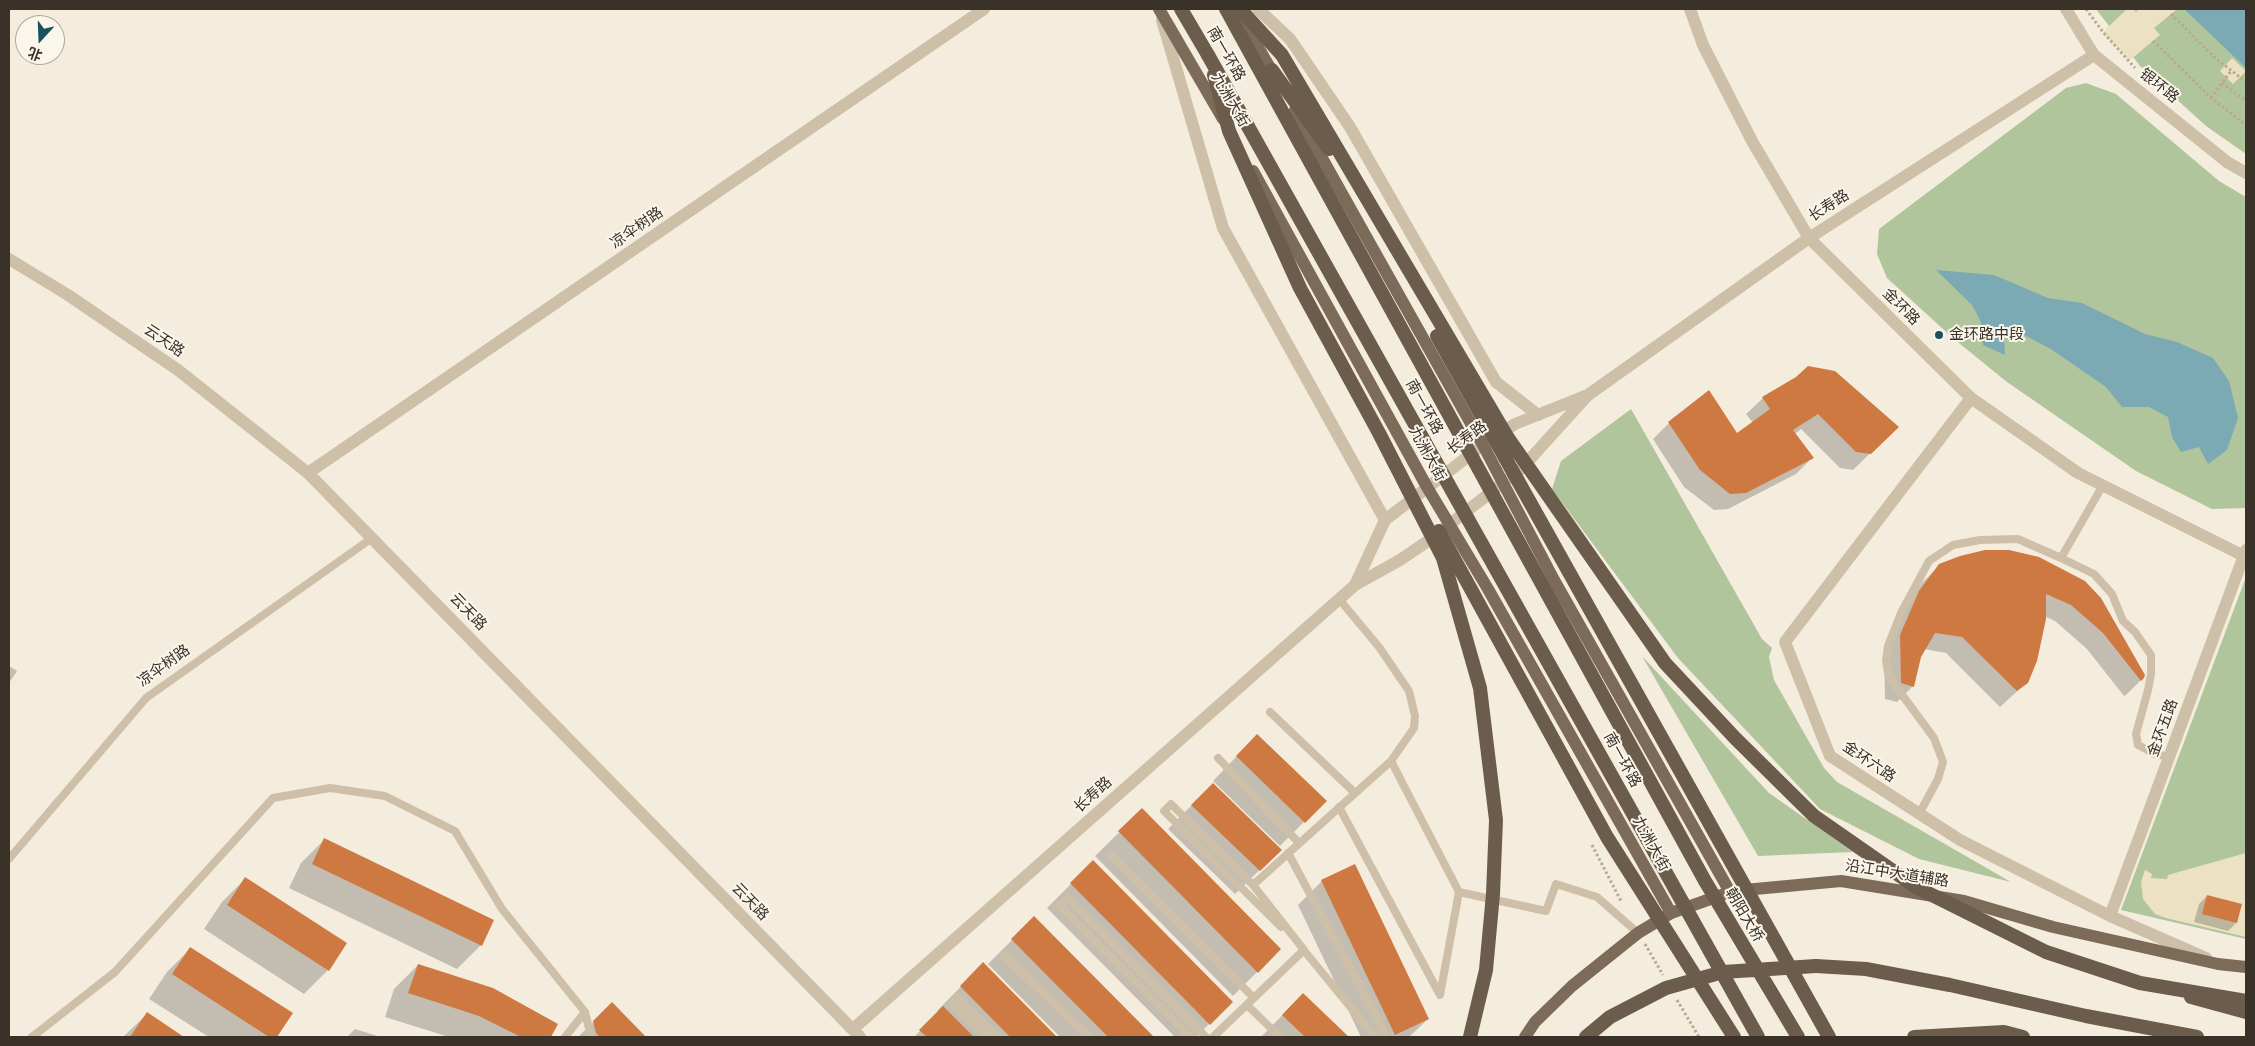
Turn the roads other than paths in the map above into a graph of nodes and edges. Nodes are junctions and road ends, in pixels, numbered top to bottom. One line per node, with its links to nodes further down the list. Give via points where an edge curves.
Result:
1 (984, 9): 21 (street, 凉伞树路)
2 (1159, 9): 14 (main road, 九洲大街); 25 (street, via 1223,228)
3 (1181, 9): 10 (highway, 南一环路)
4 (1226, 9): 38 (highway, 南一环路, bridge)
5 (1236, 9): 12 (main road)
6 (1240, 9): 54 (highway, bridge, via 1282,55 1508,438 1665,663 1814,816 1916,887 2046,952)
7 (1258, 9): 19 (street, via 1290,38 1350,127 1496,382)
8 (1690, 9): 15 (street, 金环路, via 1708,54 1752,141)
9 (2066, 9): 11 (street, 银环路)
10 (1208, 55): 73 (highway, bridge, via 1229,131 1300,288 1443,558 1480,688 1496,820 1486,970); 77 (highway, 南一环路, bridge)
11 (2094, 55): 13 (street, 银环路); 15 (street, 长寿路)
12 (1272, 70): 20 (main road); 79 (highway, bridge, via 1348,176)
13 (2246, 173)
14 (1273, 206): 24 (main road, 九洲大街); 76 (highway, bridge, via 1308,289 1607,837)
15 (1809, 238): 17 (street, 长寿路); 18 (street, 金环路)
16 (9, 260): 21 (street, 云天路, via 68,295 178,370)
17 (1588, 396): 19 (street, 长寿路); 22 (street, 长寿路, via 1521,469)
18 (1971, 398): 23 (street, 金环路, via 2078,473); 39 (street, 金环六路, via 1785,642 1830,756)
19 (1538, 415): 20 (street, 长寿路, via 1515,424)
20 (1484, 445): 22 (main road); 24 (street, 长寿路)
21 (308, 473): 27 (street, 云天路)
22 (1504, 483): 26 (street, 长寿路); 46 (main road, via 1554,580)
23 (2103, 485): 28 (street, 金环路); 29 (lane)
24 (1427, 487): 25 (street, 长寿路); 26 (main road, 九洲大街)
25 (1385, 520): 30 (street, 长寿路)
26 (1448, 523): 30 (street, 长寿路, via 1400,560); 47 (main road, 九洲大街)
27 (372, 538): 43 (lane, 凉伞树路, via 146,698); 60 (street, 云天路)
28 (2246, 554): 33 (street, 金环五路)
29 (2061, 558): 33 (lane, via 2094,574 2112,594 2124,621 2151,655 2151,674 2136,734 2138,745 2157,755); 39 (lane, via 2018,539 1952,545 1929,561 1901,613 1888,646 1886,661 1888,674 1934,738 1943,762 1938,779)
30 (1355, 585): 31 (street, 长寿路)
31 (1339, 599): 35 (lane, via 1379,646 1409,691 1415,716 1414,728); 60 (street, 长寿路)
32 (1270, 712): 36 (lane)
33 (2170, 756): 48 (street, 金环五路)
34 (1218, 758): 40 (lane)
35 (1391, 761): 36 (lane); 45 (lane)
36 (1355, 793): 37 (lane)
37 (1339, 807): 40 (lane); 45 (lane, via 1440,995)
38 (1665, 809): 78 (highway, 朝阳大桥, bridge)
39 (1919, 814): 48 (street, 金环六路, via 1960,840)
40 (1299, 843): 41 (lane)
41 (1288, 853): 44 (lane); 72 (lane)
42 (1111, 855): 55 (lane)
43 (9, 859)
44 (1253, 885): 50 (lane); 50 (lane, via 1171,804 1164,811)
45 (1459, 892): 49 (lane, via 1546,911 1556,884 1598,897)
46 (1730, 892): 47 (main road, 沿江中大道辅路); 52 (main road, 沿江中大道辅路, via 1841,881 1964,901 2053,927)
47 (1671, 913): 49 (main road, 沿江中大道辅路)
48 (2110, 916): 52 (street, 金环六路)
49 (1638, 933): 74 (main road, 沿江中大道辅路, via 1572,986 1535,1022)
50 (1304, 950): 55 (lane); 71 (lane)
51 (1004, 955): 66 (lane)
52 (2218, 964): 53 (main road, 沿江中大道辅路)
53 (2246, 967)
54 (2140, 983): 56 (highway, bridge); 59 (highway, bridge)
55 (1254, 998): 57 (lane)
56 (2246, 1001)
57 (1247, 1005): 69 (lane); 70 (lane)
58 (585, 1012): 61 (lane, via 502,909 455,831 385,796 330,788 273,798 115,972); 62 (lane); 63 (lane)
59 (2246, 1012)
60 (856, 1033)
61 (32, 1037)
62 (566, 1037)
63 (590, 1037)
64 (987, 1037): 65 (lane, via 953,1004 958,998)
65 (998, 1037)
66 (1089, 1037)
67 (1191, 1037): 68 (lane, via 1060,906 1068,898)
68 (1206, 1037)
69 (1213, 1037)
70 (1280, 1037)
71 (1375, 1037)
72 (1387, 1037)
73 (1470, 1037)
74 (1525, 1037)
75 (1586, 1037): 82 (highway, bridge, via 1610,1017 1666,988 1722,972 1816,966 1866,970 1950,985)
76 (1734, 1037)
77 (1758, 1037)
78 (1798, 1037)
79 (1829, 1037)
80 (1914, 1037): 81 (highway, via 2004,1032)
81 (2023, 1037)
82 (2197, 1037)

